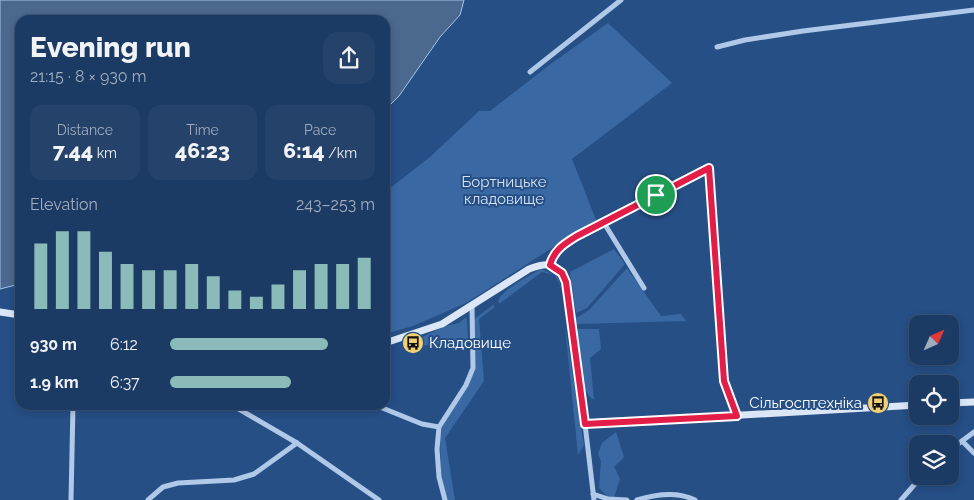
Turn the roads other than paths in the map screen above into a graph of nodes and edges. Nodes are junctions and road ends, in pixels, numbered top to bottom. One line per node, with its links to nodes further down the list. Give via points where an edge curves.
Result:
1 (621, 0): 4 (street)
2 (974, 10): 3 (street, via 803,31)
3 (718, 47)
4 (530, 72)
5 (604, 222): 6 (street, via 561,246 553,254); 7 (street); 18 (street, via 709,168 724,381)
6 (550, 265): 8 (street, via 543,264 529,270); 19 (street, via 562,273 566,282)
7 (644, 288)
8 (472, 306): 11 (street, via 442,324); 20 (street, via 473,368 466,385)
9 (0, 312): 10 (street)
10 (15, 314)
11 (390, 341)
12 (974, 402): 13 (street)
13 (959, 403)
14 (909, 406): 18 (street)
15 (73, 410): 28 (street)
16 (241, 410): 23 (street)
17 (387, 410): 20 (street, via 422,424)
18 (737, 416): 19 (street)
19 (585, 424): 27 (street)
20 (439, 426): 31 (street, via 439,477)
21 (974, 432): 22 (street)
22 (962, 441): 24 (street); 25 (street)
23 (298, 443): 29 (street, via 254,474 234,480 178,483 163,487); 30 (street)
24 (959, 443)
25 (974, 453)
26 (914, 485): 35 (street)
27 (594, 497): 32 (street)
28 (71, 500)
29 (148, 500)
30 (379, 500)
31 (446, 500)
32 (627, 500)
33 (638, 500): 34 (street, via 671,494 682,494)
34 (695, 500)
35 (901, 500)

